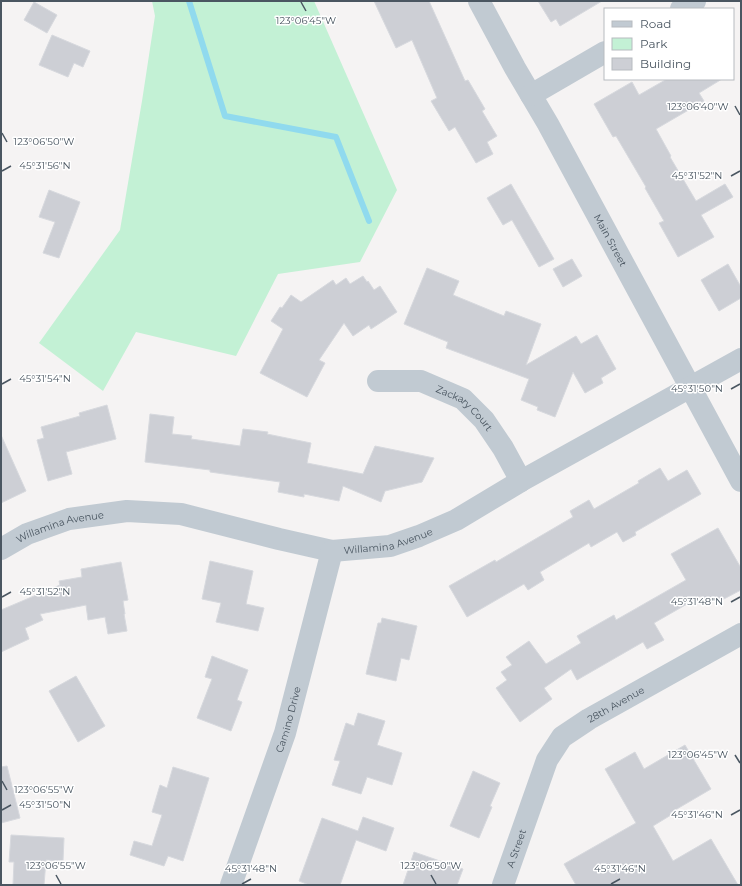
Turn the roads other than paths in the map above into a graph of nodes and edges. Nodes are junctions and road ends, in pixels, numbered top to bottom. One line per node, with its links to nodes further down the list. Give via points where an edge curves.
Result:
1 (479, 1): 5 (street, Main Street)
2 (695, 1): 3 (street)
3 (683, 8)
4 (604, 53): 5 (street)
5 (531, 95): 8 (street, Main Street)
6 (741, 359): 8 (street, Willamina Avenue)
7 (378, 381): 10 (street, Zackary Court, via 421,382 463,399 484,420)
8 (690, 387): 9 (street, Main Street); 10 (street, Willamina Avenue)
9 (741, 481)
10 (521, 482): 12 (street, Willamina Avenue, via 456,520 419,536 390,546)
11 (1, 549): 12 (street, Willamina Avenue, via 27,534 70,519 127,511 180,514)
12 (332, 551): 15 (street, Camino Drive, via 285,733)
13 (741, 634): 14 (street, 28th Avenue, via 589,719 562,737 547,760)
14 (529, 811): 16 (street, A Street)
15 (231, 885)
16 (503, 885)

